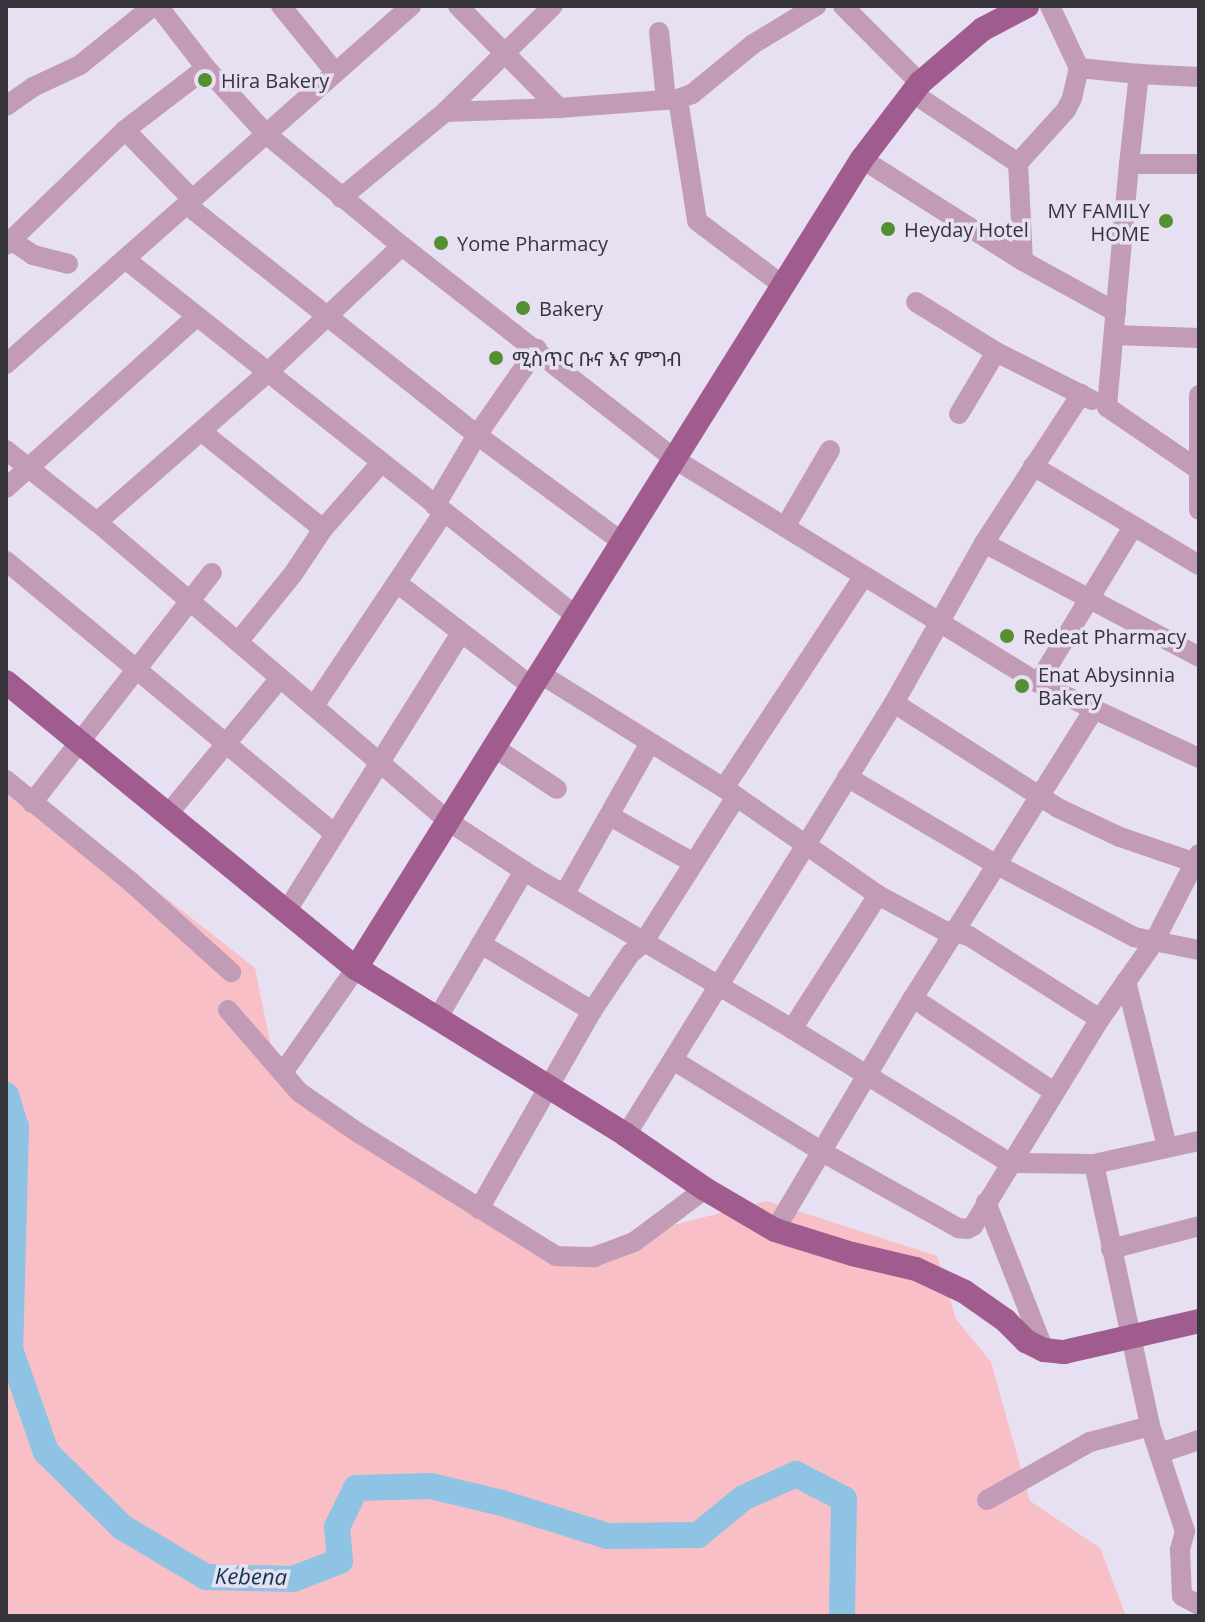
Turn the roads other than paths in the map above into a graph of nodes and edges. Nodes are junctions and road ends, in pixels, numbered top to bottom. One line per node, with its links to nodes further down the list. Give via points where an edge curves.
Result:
1 (156, 6): 12 (street); 19 (street, via 80,65)
2 (281, 6): 14 (street)
3 (458, 6): 11 (street)
4 (553, 6): 11 (street)
5 (816, 6): 18 (street, via 753,44 705,87)
6 (843, 6): 17 (street)
7 (1027, 6): 17 (main road, via 983,29)
8 (1050, 6): 13 (street)
9 (399, 10): 14 (street)
10 (659, 32): 18 (street)
11 (507, 53): 20 (street); 21 (street)
12 (206, 68): 22 (street); 23 (street)
13 (1079, 68): 15 (street); 25 (street, via 1066,110)
14 (335, 72): 23 (street)
15 (1139, 74): 16 (street); 26 (street)
16 (1199, 77)
17 (916, 88): 24 (main road); 25 (street)
18 (672, 99): 20 (street); 35 (street, via 697,221)
19 (6, 106)
20 (559, 108): 21 (street)
21 (445, 112): 28 (street)
22 (125, 130): 29 (street); 30 (street)
23 (266, 134): 28 (street); 29 (street)
24 (862, 159): 33 (street); 35 (main road)
25 (1018, 163): 33 (street)
26 (1129, 164): 27 (street); 37 (street)
27 (1199, 164)
28 (341, 198): 31 (street)
29 (190, 203): 32 (street); 38 (street)
30 (8, 243): 34 (street)
31 (402, 246): 38 (street); 42 (street)
32 (125, 259): 39 (street); 44 (street)
33 (1023, 261): 37 (street)
34 (68, 264)
35 (781, 284): 54 (main road)
36 (916, 302): 43 (street)
37 (1116, 312): 40 (street)
38 (329, 316): 45 (street); 51 (street)
39 (196, 317): 45 (street); 57 (street)
40 (1114, 335): 41 (street); 48 (street)
41 (1199, 338)
42 (537, 349): 51 (street); 54 (street)
43 (996, 352): 46 (street); 49 (street)
44 (6, 364)
45 (267, 373): 50 (street); 55 (street)
46 (1081, 394): 48 (street); 56 (street)
47 (1199, 395): 58 (street)
48 (1107, 407): 58 (street)
49 (959, 414)
50 (202, 432): 62 (street); 65 (street)
51 (477, 435): 60 (street); 66 (street)
52 (6, 450): 57 (street)
53 (830, 450): 63 (street)
54 (676, 460): 63 (street); 66 (main road)
55 (381, 463): 60 (street); 65 (street)
56 (1033, 466): 64 (street); 67 (street)
57 (27, 469): 59 (street); 62 (street)
58 (1198, 470): 61 (street)
59 (6, 488)
60 (439, 509): 72 (street); 75 (street)
61 (1199, 510)
62 (97, 522): 74 (street)
63 (785, 527): 71 (street)
64 (1133, 527): 69 (street); 73 (street)
65 (323, 529): 78 (street)
66 (622, 542): 75 (main road)
67 (984, 543): 73 (street); 76 (street)
68 (6, 561): 80 (street)
69 (1199, 565)
70 (212, 573): 74 (street)
71 (864, 576): 76 (street); 97 (street)
72 (397, 583): 77 (street); 86 (street)
73 (1089, 600): 79 (street); 84 (street)
74 (191, 604): 78 (street); 80 (street)
75 (576, 616): 82 (main road)
76 (940, 622): 84 (street); 85 (street)
77 (461, 633): 82 (street); 93 (street)
78 (238, 642): 81 (street)
79 (1199, 657)
80 (135, 669): 88 (street); 90 (street)
81 (280, 678): 86 (street); 90 (street)
82 (535, 680): 89 (street); 91 (main road)
83 (6, 682): 88 (main road)
84 (1038, 683): 87 (street)
85 (894, 703): 94 (street); 98 (street)
86 (314, 706): 93 (street)
87 (1093, 711): 92 (street); 98 (street)
88 (80, 742): 99 (street); 100 (main road)
89 (650, 743): 97 (street); 101 (street)
90 (226, 744): 100 (street); 103 (street)
91 (495, 748): 96 (street); 102 (main road)
92 (1199, 758)
93 (378, 762): 102 (street); 103 (street)
94 (847, 777): 104 (street); 107 (street)
95 (6, 780): 99 (street)
96 (557, 789)
97 (730, 792): 104 (street); 106 (street)
98 (1040, 795): 105 (street, via 1120,837); 107 (street)
99 (32, 803): 118 (street)
100 (168, 814): 111 (main road)
101 (610, 816): 106 (street); 109 (street)
102 (448, 821): 108 (street); 117 (main road)
103 (334, 833): 111 (street)
104 (806, 845): 110 (street); 120 (street)
105 (1197, 860): 113 (street)
106 (692, 862): 114 (street)
107 (999, 866): 112 (street); 113 (street, via 1134,937)
108 (524, 871): 109 (street); 115 (street)
109 (565, 893): 114 (street)
110 (878, 895): 112 (street, via 943,930); 126 (street)
111 (286, 912): 117 (main road)
112 (955, 931): 121 (street); 125 (street)
113 (1154, 942): 116 (street); 119 (street)
114 (643, 943): 120 (street); 123 (street)
115 (481, 944): 123 (street); 124 (street)
116 (1199, 950)
117 (356, 968): 124 (main road); 128 (street)
118 (231, 972)
119 (1126, 981): 125 (street); 134 (street)
120 (719, 988): 126 (street); 127 (street)
121 (913, 998): 129 (street); 131 (street)
122 (228, 1010): 128 (street)
123 (592, 1011): 130 (street)
124 (437, 1019): 130 (main road)
125 (1100, 1019): 131 (street)
126 (792, 1029): 129 (street)
127 (673, 1060): 132 (street); 135 (street)
128 (284, 1071): 140 (street, via 299,1092)
129 (870, 1076): 135 (street); 136 (street)
130 (549, 1087): 132 (main road); 140 (street)
131 (1054, 1092): 136 (street)
132 (626, 1135): 138 (main road)
133 (1199, 1141): 134 (street)
134 (1167, 1147): 137 (street)
135 (824, 1153): 139 (street, via 958,1228 973,1226); 142 (street)
136 (1010, 1163): 137 (street); 139 (street)
137 (1094, 1164): 143 (street)
138 (705, 1189): 140 (street, via 634,1242 574,1259 556,1256); 142 (main road)
139 (986, 1202): 146 (street)
140 (479, 1209)
141 (1199, 1226): 143 (street)
142 (775, 1230): 146 (main road, via 916,1269 965,1292)
143 (1111, 1249): 145 (street)
144 (1199, 1321): 145 (main road)
145 (1132, 1338): 146 (main road, via 1064,1352); 147 (street)
146 (1044, 1350)
147 (1150, 1426): 149 (street); 150 (street, via 1090,1442)
148 (1199, 1440): 149 (street)
149 (1160, 1453): 151 (street)
150 (987, 1500)
151 (1192, 1532): 152 (street, via 1180,1550 1182,1596)
152 (1199, 1605)

